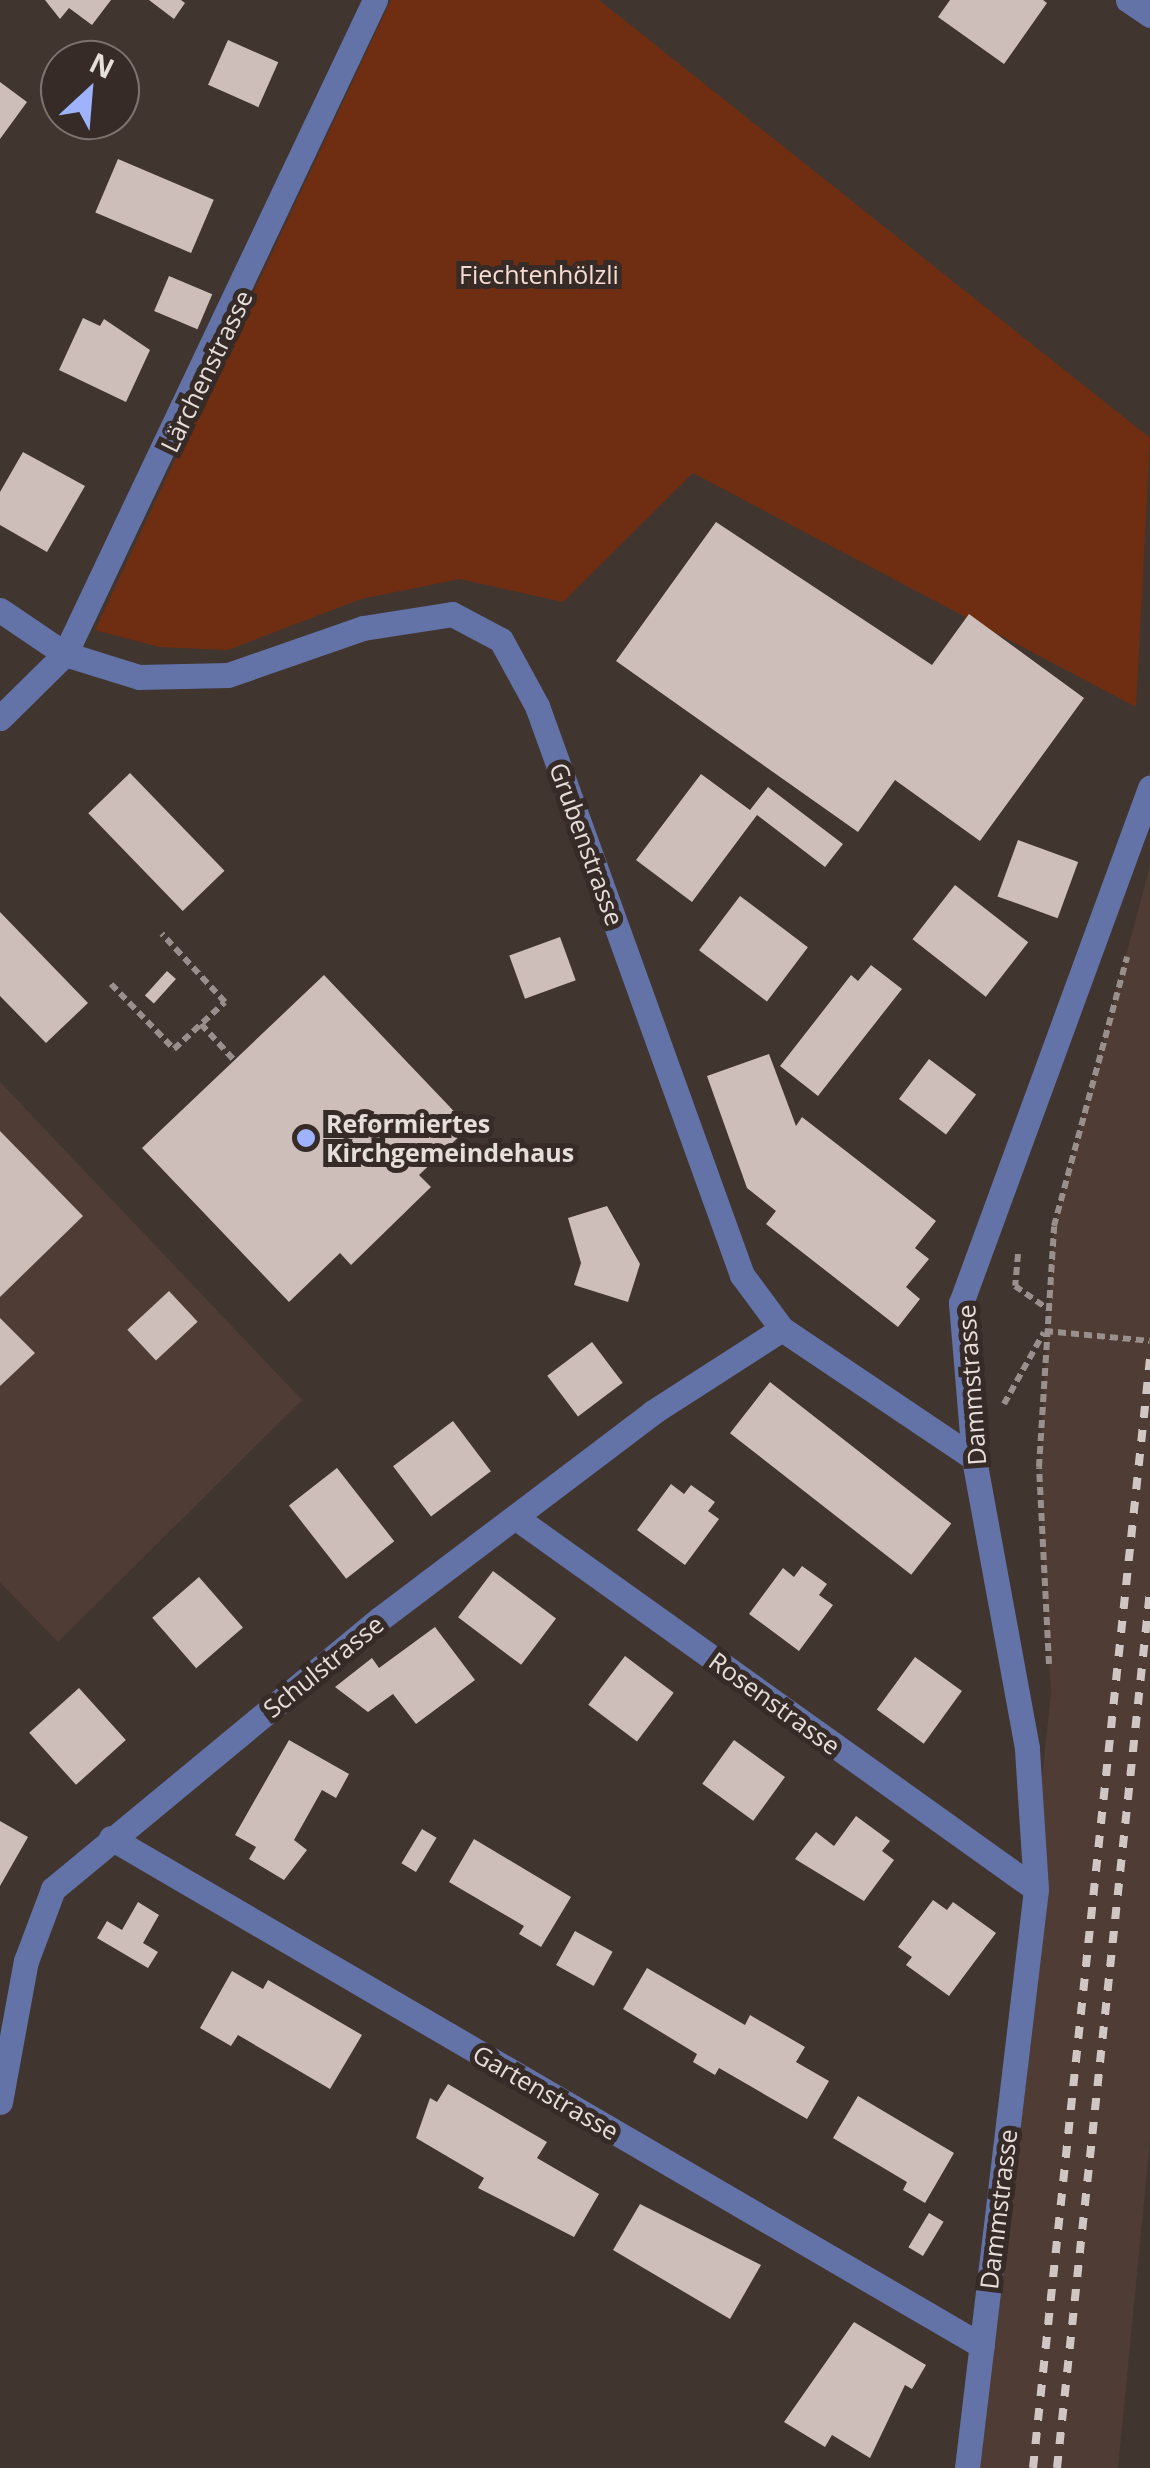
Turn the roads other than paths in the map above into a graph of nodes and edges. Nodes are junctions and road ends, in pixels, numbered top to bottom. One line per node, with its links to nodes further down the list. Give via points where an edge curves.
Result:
1 (376, 0): 5 (street, Lärchenstrasse)
2 (1128, 0): 3 (street)
3 (1150, 15)
4 (0, 610): 5 (street, Grubenstrasse)
5 (64, 654): 6 (street, Lärchenstrasse); 8 (street, Grubenstrasse, via 138,677 228,676 364,628 452,614 501,640 538,706 742,1274)
6 (0, 718)
7 (1150, 788): 9 (street, Dammstrasse, via 973,1258 962,1303)
8 (782, 1328): 9 (street, Grubenstrasse); 10 (street, Schulstrasse)
9 (974, 1458): 12 (street, Dammstrasse, via 1027,1748)
10 (515, 1517): 11 (street, Schulstrasse); 12 (street, Rosenstrasse)
11 (111, 1838): 13 (street, Schulstrasse, via 53,1889 26,1962); 14 (street, Gartenstrasse)
12 (1036, 1890): 14 (street, Dammstrasse)
13 (0, 2102)
14 (982, 2346): 15 (street, Dammstrasse)
15 (967, 2468)

